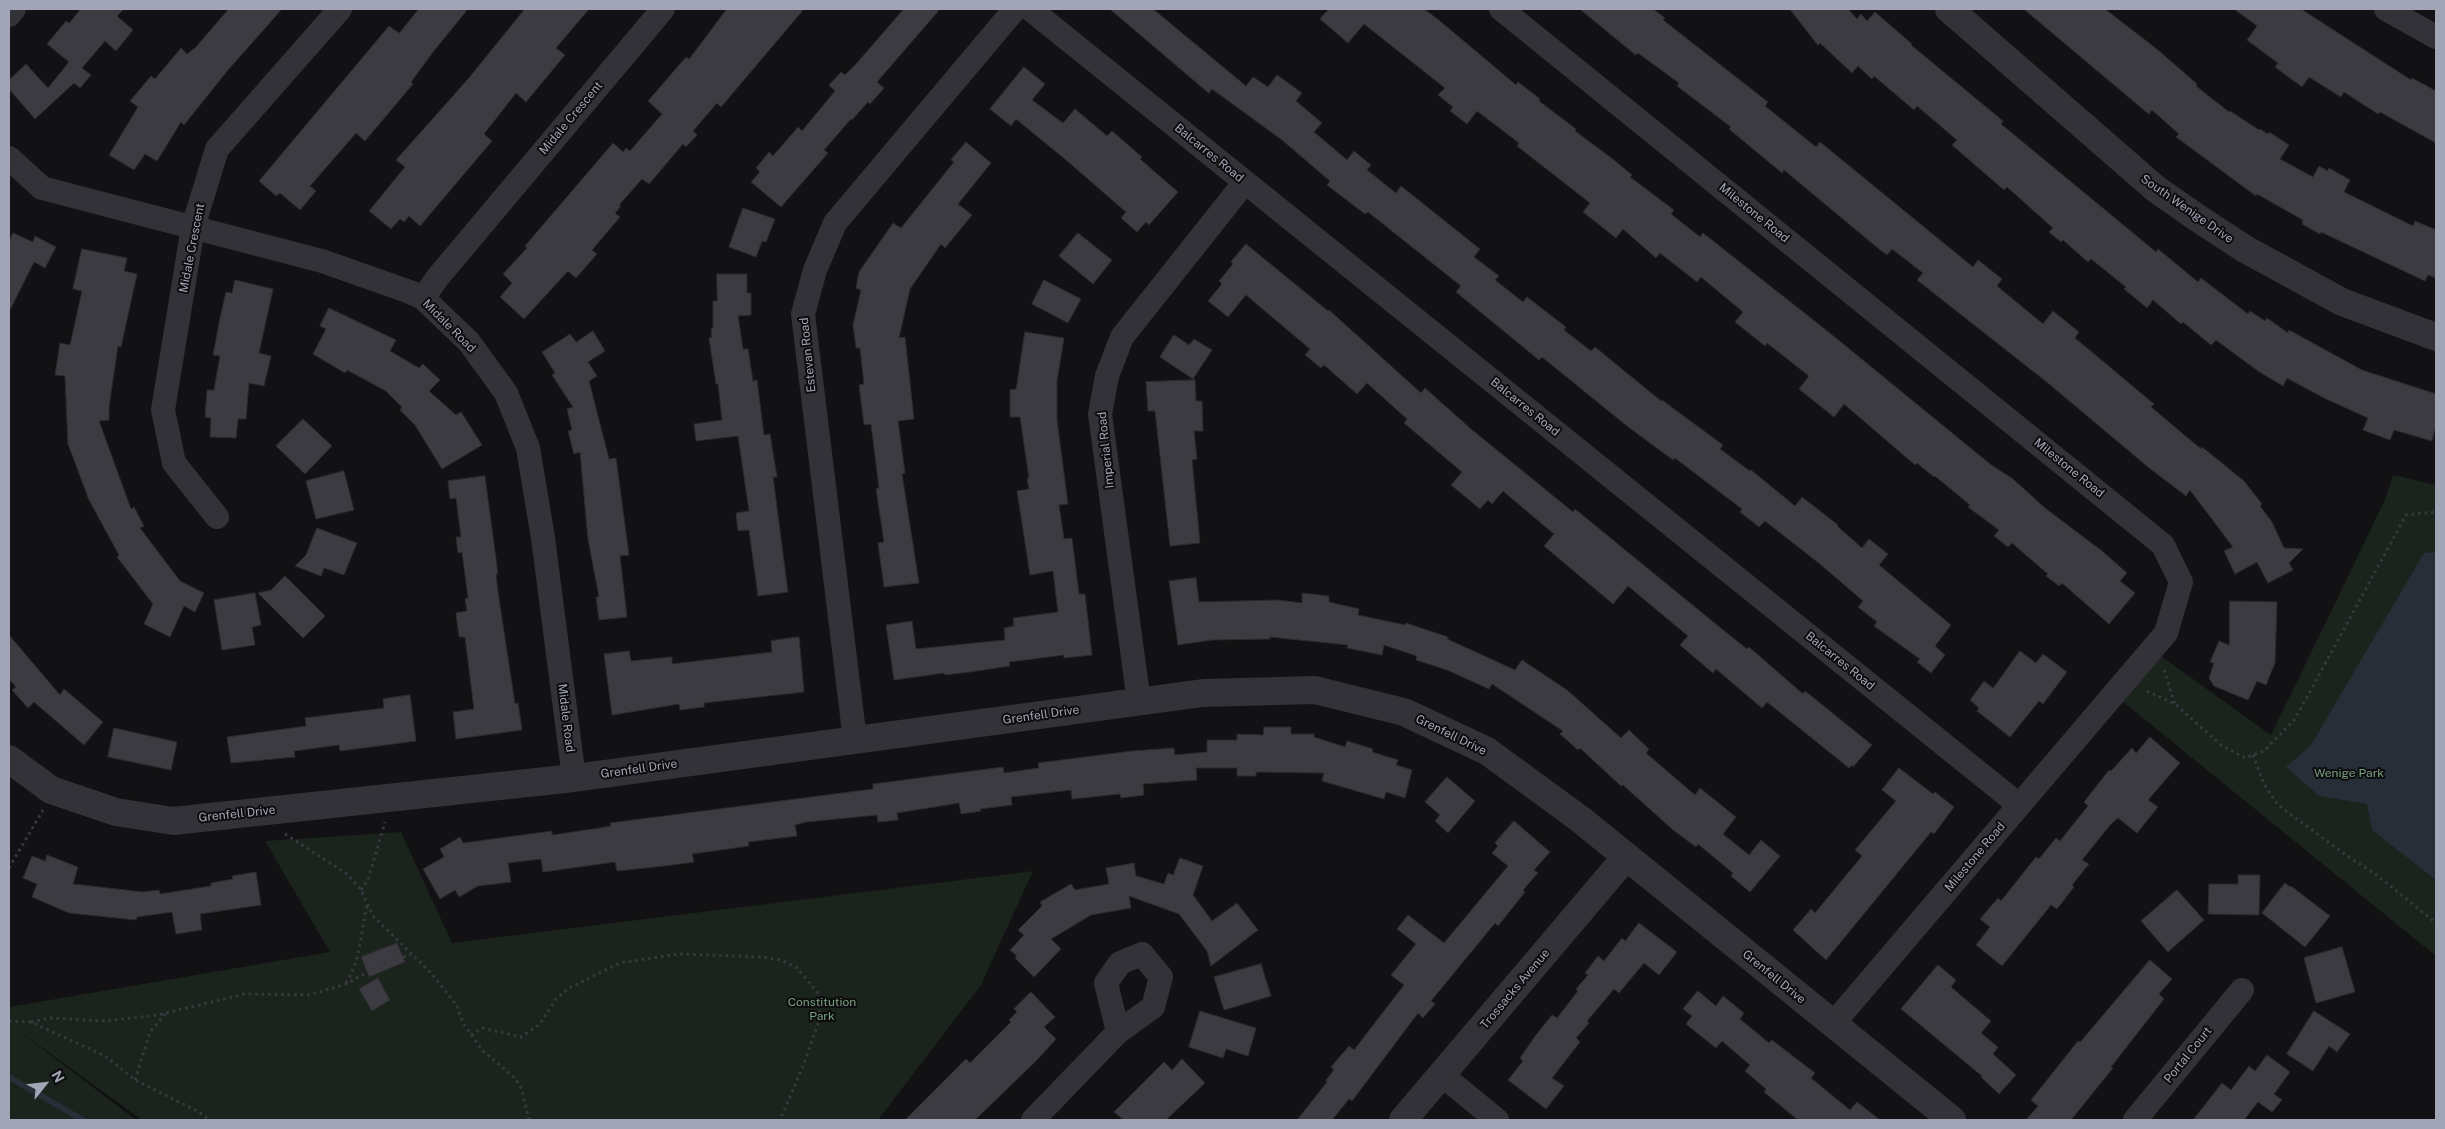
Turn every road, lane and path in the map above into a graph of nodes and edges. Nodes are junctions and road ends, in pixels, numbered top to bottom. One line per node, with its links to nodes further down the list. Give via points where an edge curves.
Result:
1 (14, 9): 9 (street)
2 (340, 9): 13 (street, Midale Crescent, via 218,149)
3 (663, 9): 14 (street, Midale Crescent)
4 (1014, 9): 22 (street, Estevan Road, via 835,223 815,270 803,314)
5 (1030, 9): 12 (street, Balcarres Road)
6 (1501, 9): 26 (street, Milestone Road, via 2163,545 2181,582 2166,633)
7 (1949, 9): 15 (street, South Wenige Drive, via 2156,189 2199,219 2245,249 2342,302)
8 (2386, 9): 10 (street)
9 (9, 14)
10 (2436, 37)
11 (9, 158): 13 (street, Midale Road, via 42,188)
12 (1245, 182): 20 (street, Imperial Road, via 1122,337 1107,376 1100,414); 26 (street, Balcarres Road)
13 (193, 227): 14 (street, Midale Road, via 322,261); 17 (street, Midale Crescent, via 163,410 174,463)
14 (423, 298): 25 (street, Midale Road, via 469,342 506,393 528,448)
15 (2436, 337)
16 (2436, 512): 23 (path, via 2406,515 2295,718 2264,751)
17 (217, 517)
18 (2164, 670): 21 (path)
19 (2147, 691): 21 (path)
20 (1139, 702): 22 (street, Grenfell Drive); 30 (street, Grenfell Drive, via 1203,693 1315,690 1404,712 1487,751)
21 (2175, 704): 23 (path, via 2221,745 2245,758)
22 (855, 740): 25 (street, Grenfell Drive)
23 (2253, 755): 34 (path, via 2264,784 2278,805 2374,873)
24 (9, 759): 25 (street, Grenfell Drive, via 51,790 116,812 173,820)
25 (574, 778)
26 (2019, 805): 41 (street, Milestone Road)
27 (44, 808): 31 (path)
28 (385, 822): 32 (path, via 368,880)
29 (285, 834): 32 (path, via 347,874)
30 (1626, 857): 41 (street, Grenfell Drive); 44 (street, Trossacks Avenue)
31 (9, 868)
32 (361, 890): 33 (path)
33 (368, 904): 35 (path, via 373,916); 36 (path, via 359,954)
34 (2436, 923)
35 (411, 955): 36 (path, via 390,960); 43 (path, via 431,973 457,1006)
36 (346, 984): 38 (path, via 310,995 245,994)
37 (2242, 990): 53 (street, Portal Court)
38 (167, 1013): 40 (path, via 105,1021 50,1018); 45 (path, via 150,1032)
39 (9, 1021): 40 (path)
40 (31, 1022): 45 (path, via 105,1056)
41 (1833, 1024): 52 (street, Grenfell Drive)
42 (1118, 1032): 49 (street)
43 (471, 1035): 47 (path, via 515,1078 522,1090); 48 (path, via 482,1028 521,1037 540,1024 556,999 569,988 620,963 678,954 781,960 797,968 818,993 820,1018)
44 (1442, 1075): 50 (street, Trossacks Avenue); 51 (street)
45 (135, 1080): 46 (path)
46 (209, 1120)
47 (529, 1120)
48 (780, 1120)
49 (1033, 1120)
50 (1403, 1120)
51 (1497, 1120)
52 (1952, 1120)
53 (2135, 1120)

